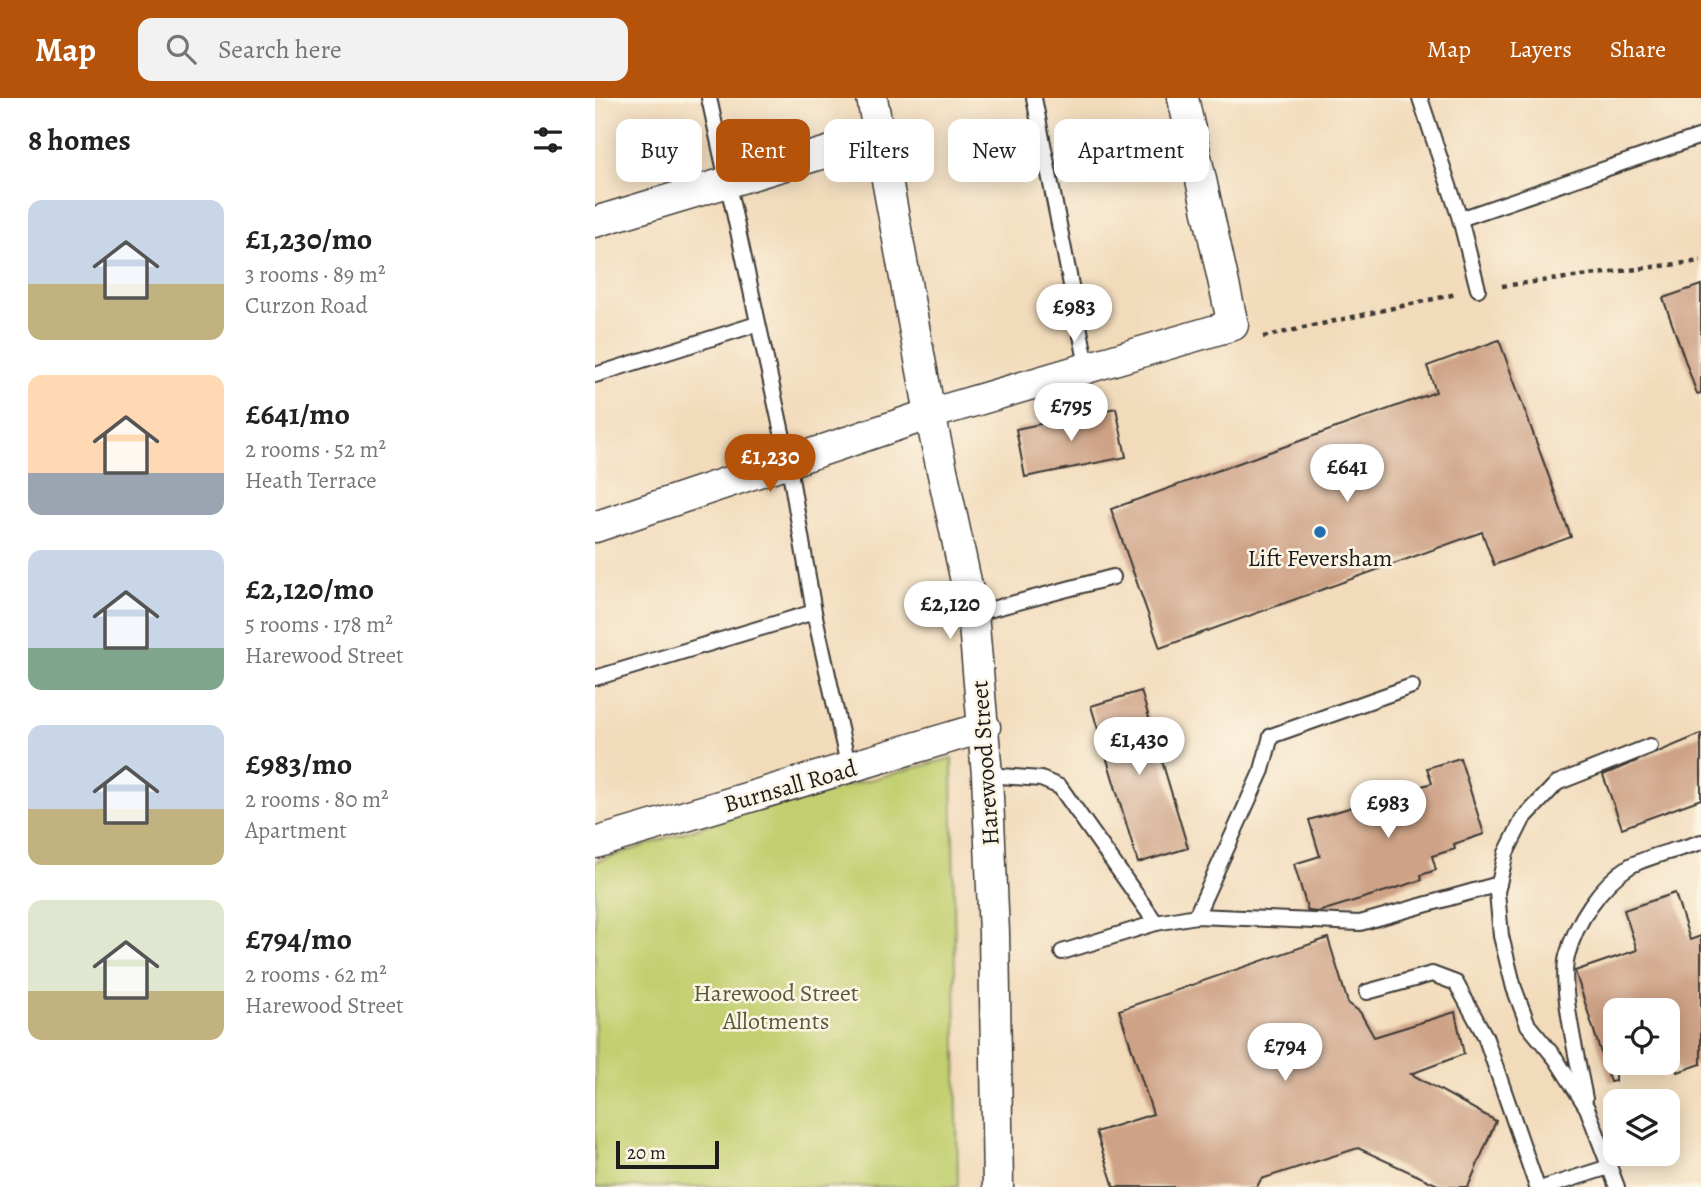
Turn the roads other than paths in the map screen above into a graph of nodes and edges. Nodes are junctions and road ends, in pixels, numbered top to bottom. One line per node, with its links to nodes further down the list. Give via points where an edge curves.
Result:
1 (709, 98): 10 (lane)
2 (872, 98): 6 (street, Harewood Street)
3 (1034, 98): 15 (lane)
4 (1183, 98): 15 (street, via 1233,325)
5 (1420, 98): 11 (lane)
6 (877, 119)
7 (1701, 136): 11 (lane)
8 (824, 153): 10 (street)
9 (889, 182): 17 (street, Harewood Street)
10 (727, 183): 12 (street); 14 (lane)
11 (1460, 219): 13 (lane)
12 (595, 222)
13 (1478, 289)
14 (757, 324): 16 (lane); 18 (lane)
15 (1087, 366): 17 (street)
16 (595, 375)
17 (930, 414): 18 (street); 22 (street, Harewood Street)
18 (788, 460): 19 (street); 21 (lane)
19 (595, 527)
20 (1113, 577): 22 (lane)
21 (814, 612): 23 (lane); 27 (lane)
22 (973, 614): 25 (street, Harewood Street)
23 (595, 678)
24 (1412, 686): 32 (lane, via 1271,736 1262,770)
25 (985, 727): 27 (street, Burnsall Road); 28 (street, Harewood Street)
26 (1650, 746): 31 (lane, via 1557,783 1523,819 1506,853)
27 (849, 769): 30 (street, Burnsall Road)
28 (987, 775): 33 (lane, via 1041,779 1060,787); 38 (street, Harewood Street)
29 (1701, 842): 36 (lane, via 1631,866 1595,896 1566,957 1568,1007)
30 (595, 843)
31 (1499, 884): 32 (lane, via 1360,923); 36 (lane, via 1501,936 1528,1025)
32 (1196, 916): 33 (lane)
33 (1156, 923): 34 (lane)
34 (1062, 952)
35 (1367, 992): 39 (lane, via 1432,974 1456,983 1485,1036)
36 (1587, 1108): 37 (lane)
37 (1609, 1167): 40 (lane); 41 (lane)
38 (998, 1187)
39 (1537, 1187)
40 (1546, 1187)
41 (1617, 1187)

